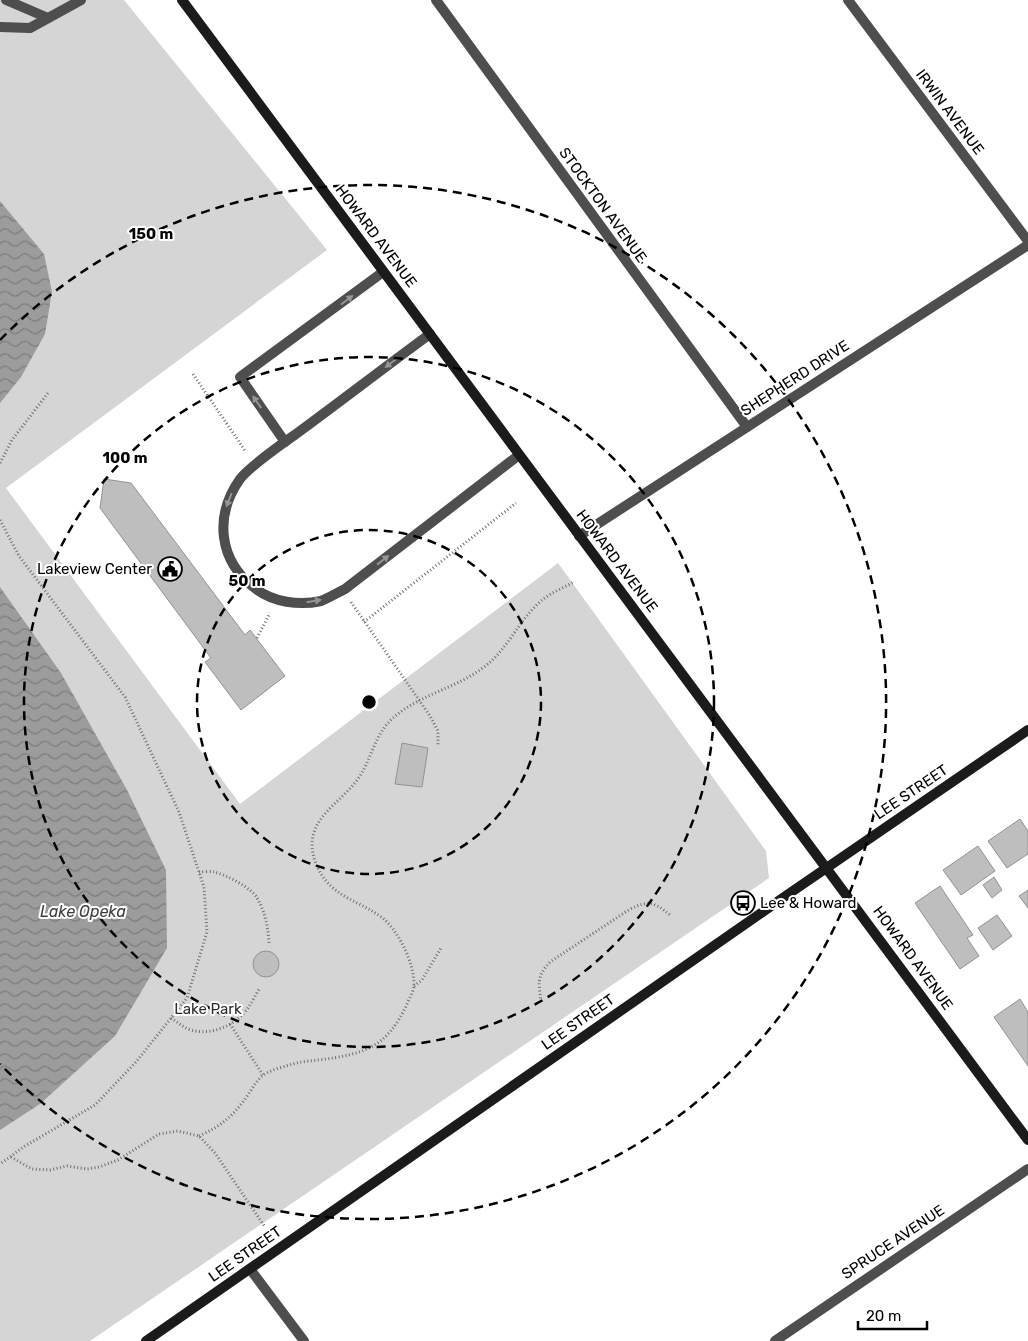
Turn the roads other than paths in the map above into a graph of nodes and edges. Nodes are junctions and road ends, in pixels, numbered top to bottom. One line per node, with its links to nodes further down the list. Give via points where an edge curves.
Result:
1 (6, 0): 6 (street)
2 (81, 0): 6 (street)
3 (182, 0): 9 (street, HOWARD AVENUE)
4 (436, 0): 11 (street, STOCKTON AVENUE)
5 (848, 0): 8 (street, IRWIN AVENUE)
6 (48, 18): 7 (street, via 30,28)
7 (0, 27)
8 (1028, 243): 11 (street, SHEPHERD DRIVE)
9 (383, 272): 10 (street, HOWARD AVENUE); 12 (street, one-way to 9, via 240,377)
10 (430, 334): 12 (street, one-way to 12); 13 (street, HOWARD AVENUE)
11 (746, 427): 14 (street, SHEPHERD DRIVE)
12 (285, 442): 13 (street, one-way to 13, via 242,477 229,498 222,521 226,548 236,570 248,583 265,596 301,603 322,600 344,589)
13 (520, 455): 14 (street, HOWARD AVENUE)
14 (579, 536): 16 (street, HOWARD AVENUE)
15 (1028, 730): 16 (street, LEE STREET)
16 (827, 868): 17 (street, HOWARD AVENUE); 19 (street, LEE STREET)
17 (1028, 1140)
18 (1028, 1169): 22 (street, SPRUCE AVENUE)
19 (250, 1268): 20 (street, LEE STREET); 21 (street)
20 (146, 1341)
21 (304, 1341)
22 (775, 1341)

